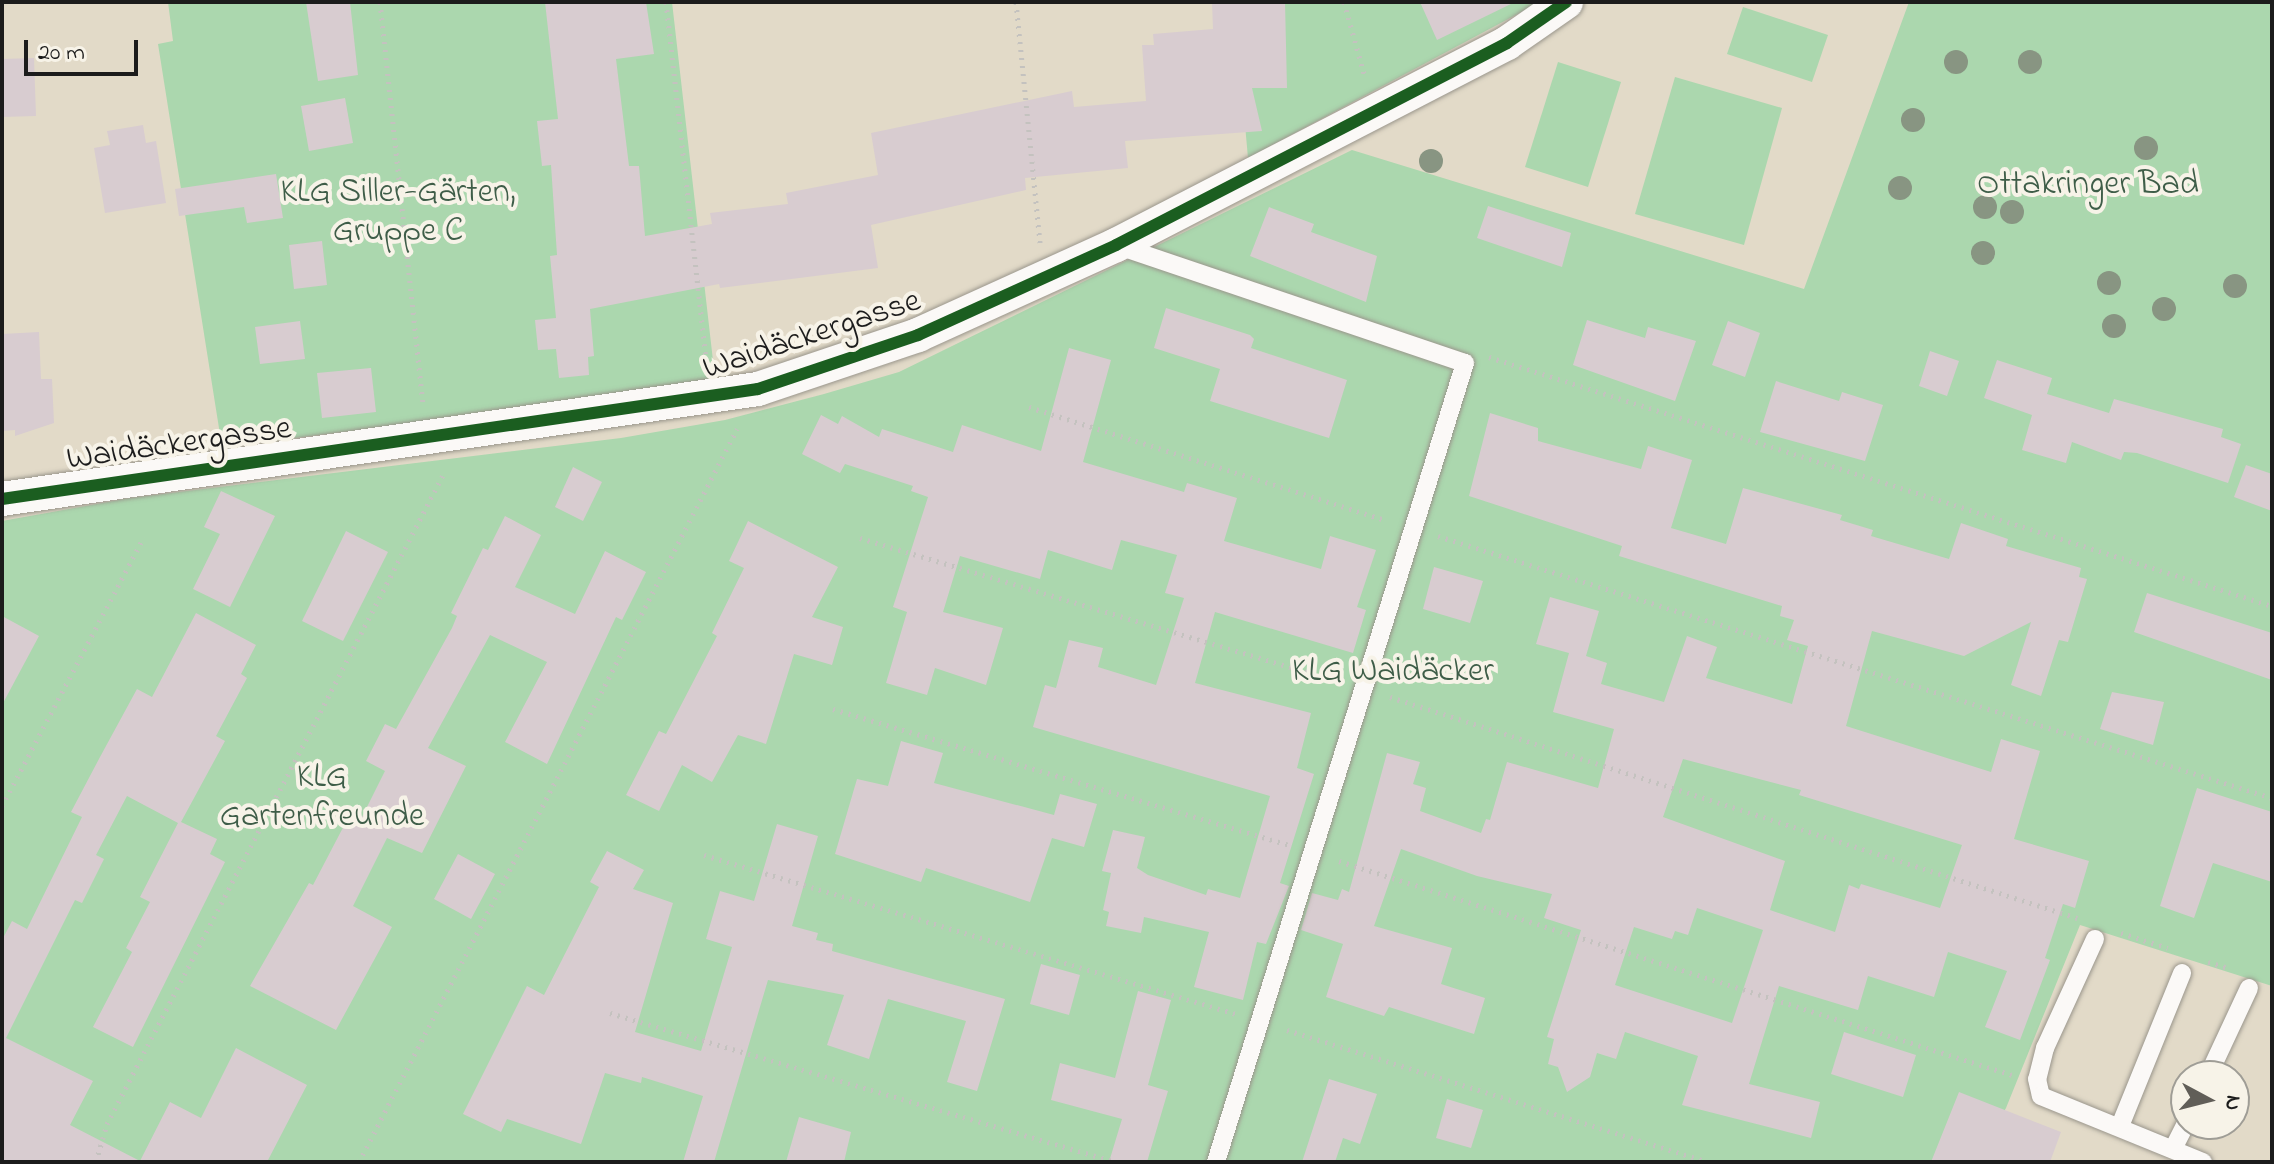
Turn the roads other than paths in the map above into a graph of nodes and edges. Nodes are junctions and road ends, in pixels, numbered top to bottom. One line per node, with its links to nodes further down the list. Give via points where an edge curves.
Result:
1 (1566, 2): 2 (street, Waidäckergasse, via 1507,43)
2 (1116, 245): 3 (street, Waidäckergasse, via 918,335 710,400); 11 (lane, via 1465,363)
3 (2, 499)
4 (2103, 934): 8 (lane, via 2037,1079 2041,1096)
5 (2182, 973): 8 (lane)
6 (2246, 980): 7 (lane)
7 (2214, 1060)
8 (2120, 1126): 10 (lane)
9 (2178, 1140): 10 (lane)
10 (2174, 1147): 12 (lane)
11 (1216, 1162)
12 (2203, 1162)

